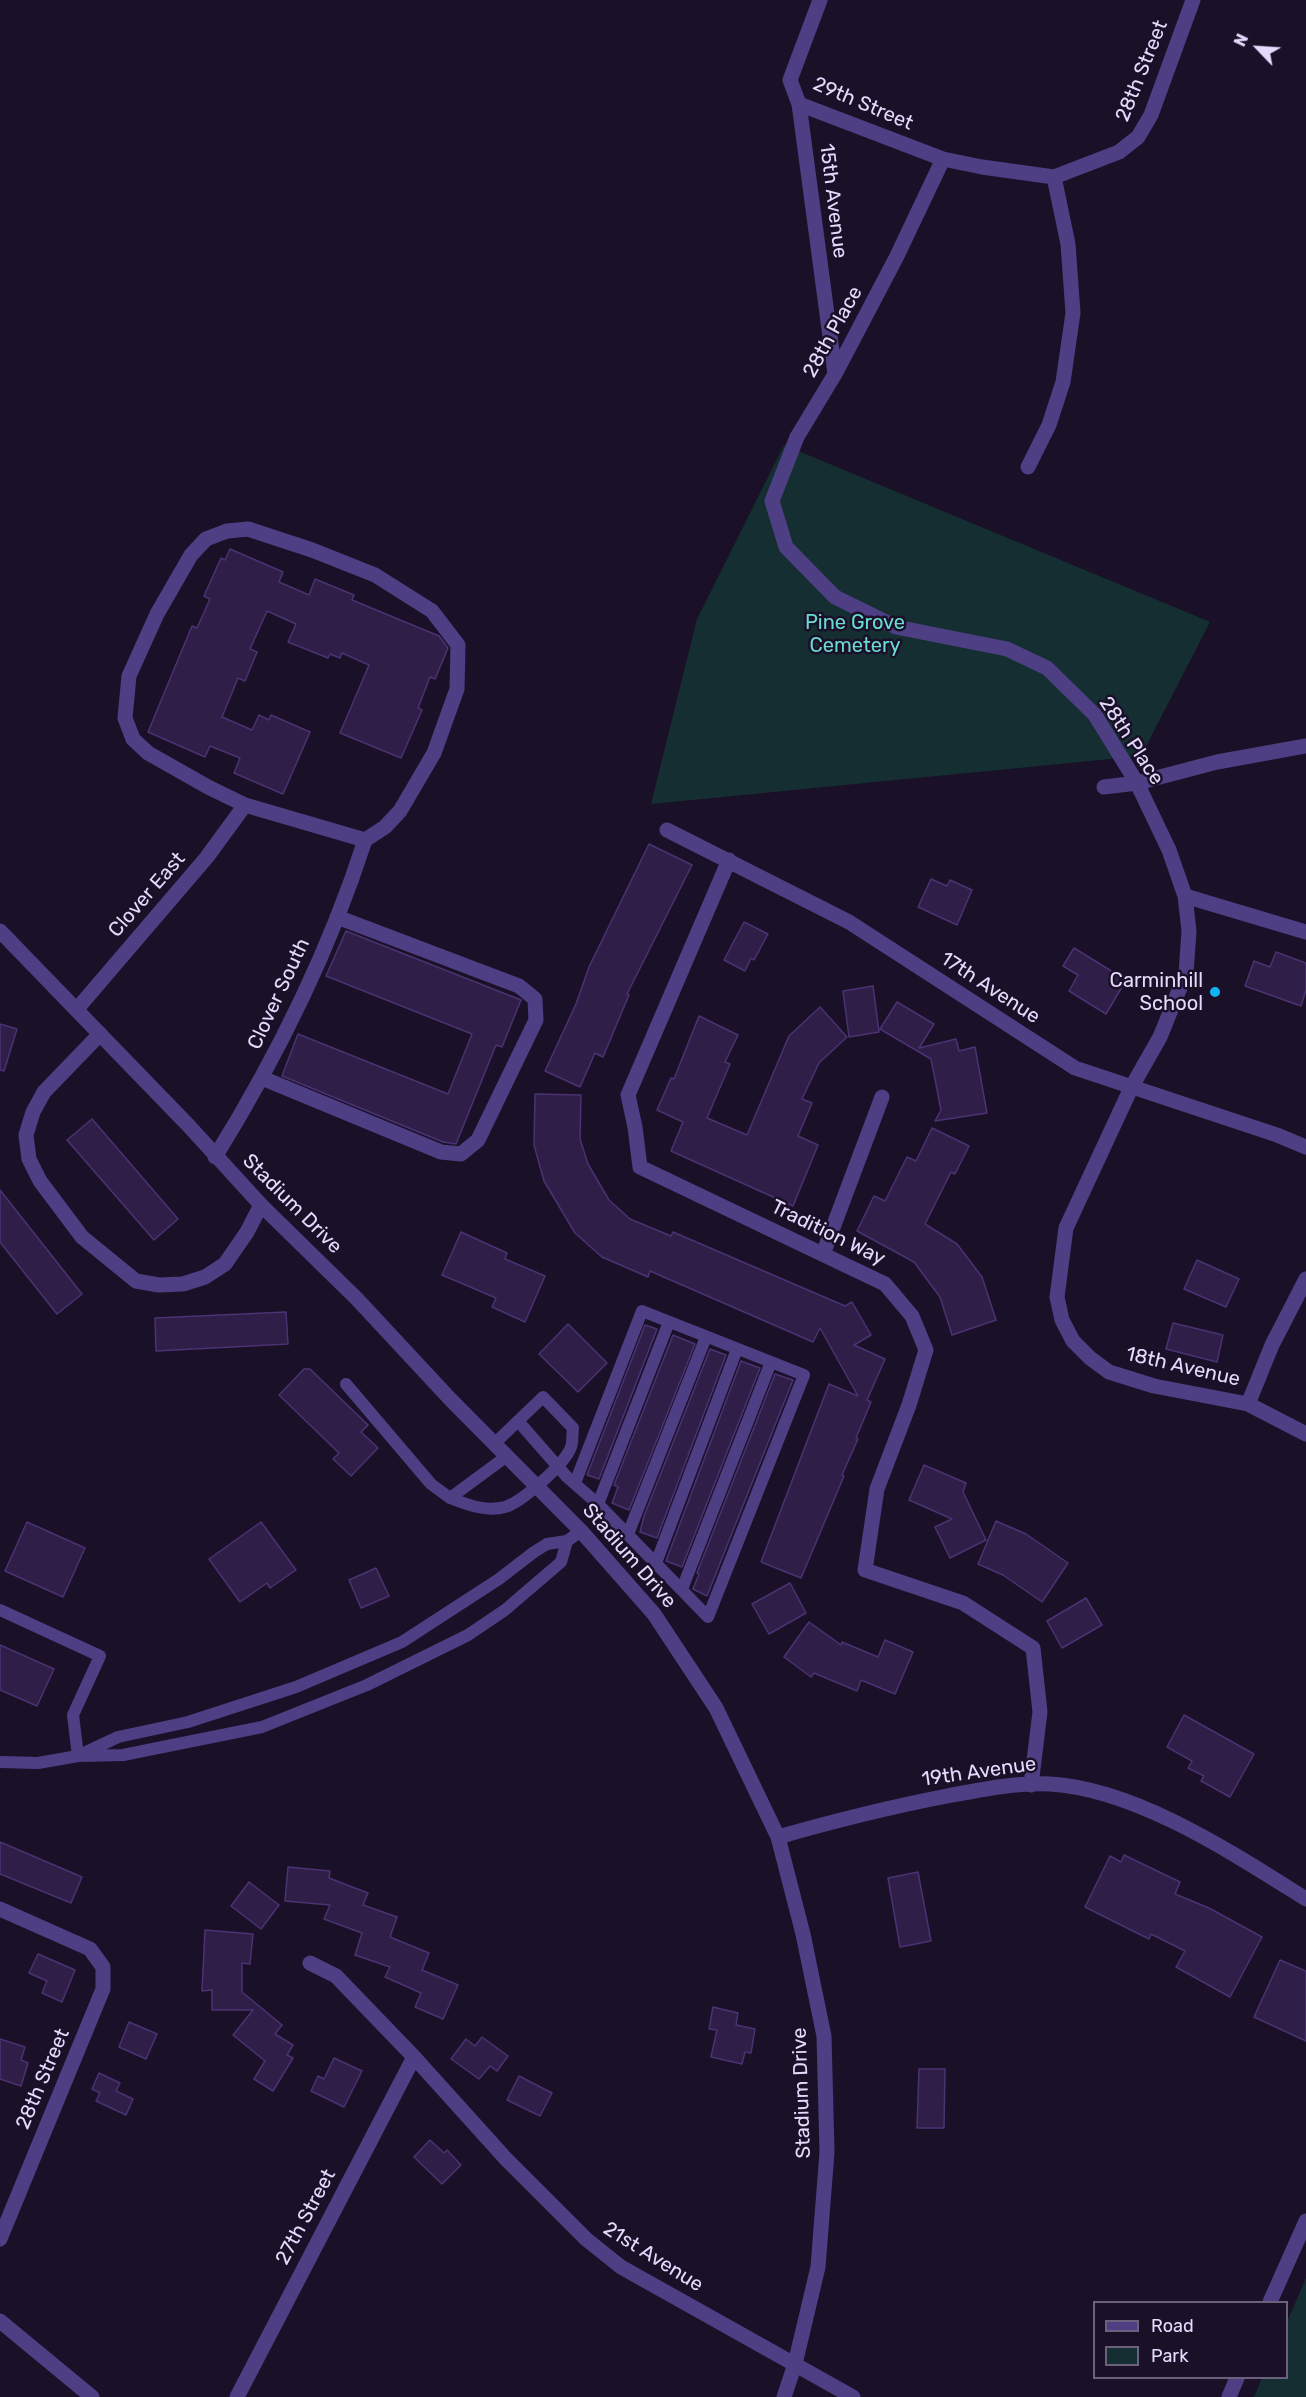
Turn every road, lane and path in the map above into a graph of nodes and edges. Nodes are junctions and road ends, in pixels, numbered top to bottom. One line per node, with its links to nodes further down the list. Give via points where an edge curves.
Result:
1 (820, 0): 3 (street, 29th Street, via 790,80)
2 (1193, 0): 5 (street, 28th Street, via 1151,115 1138,137 1119,152)
3 (800, 104): 4 (street, 29th Street); 6 (street, 15th Avenue)
4 (943, 159): 5 (street); 6 (street, 28th Place)
5 (1054, 177): 7 (street, via 1068,244 1073,313 1063,382 1049,425)
6 (835, 374): 9 (street, 28th Place, via 797,437 772,501 786,547 835,597 896,627 1007,649 1047,668 1095,715)
7 (1028, 467)
8 (1306, 746): 9 (street, via 1218,762)
9 (1137, 783): 10 (street); 15 (street, 28th Place, via 1169,850)
10 (1104, 787)
11 (245, 805): 13 (street); 13 (street, via 148,753 133,739 125,718 129,676 190,555 206,539 248,529 375,575 432,611 458,645 457,689 434,753 400,811); 19 (street, Clover East, via 207,856)
12 (667, 830): 14 (street, 17th Avenue)
13 (365, 840): 16 (street, Clover South)
14 (729, 860): 22 (street, 17th Avenue, via 849,922 1075,1068); 27 (street, Tradition Way, via 628,1095 640,1167)
15 (1185, 896): 18 (street); 22 (street, 28th Place, via 1189,931 1186,973 1160,1037)
16 (337, 917): 21 (street, Clover South, via 291,1026); 21 (street, via 519,986 535,999 536,1020 478,1140 461,1154 441,1152)
17 (0, 931): 19 (street, Stadium Drive)
18 (1306, 932)
19 (77, 1009): 20 (street, Stadium Drive)
20 (100, 1034): 25 (street, Stadium Drive); 26 (street, via 44,1092 26,1135 29,1159 40,1181 82,1237 136,1281 183,1284 205,1277 225,1264)
21 (262, 1078): 25 (street, Clover South)
22 (1131, 1088): 24 (street, 17th Avenue); 34 (street, 18th Avenue, via 1066,1228 1057,1297 1062,1320 1073,1341 1109,1372 1154,1386)
23 (882, 1096): 27 (street)
24 (1306, 1147)
25 (215, 1157): 26 (street, Stadium Drive)
26 (261, 1205): 37 (street, Stadium Drive)
27 (823, 1254): 52 (street, Tradition Way, via 885,1284 912,1316 927,1350 877,1489 865,1570 963,1603 1033,1648 1040,1712)
28 (1306, 1279): 34 (street, via 1272,1345)
29 (669, 1322): 30 (lane); 40 (lane, via 642,1311); 43 (lane)
30 (706, 1336): 31 (lane); 45 (lane)
31 (737, 1349): 32 (lane); 47 (lane)
32 (771, 1362): 48 (lane); 48 (lane, via 804,1376 708,1617)
33 (346, 1384): 42 (lane, via 431,1484)
34 (1248, 1404): 36 (street, 18th Avenue)
35 (518, 1421): 37 (lane); 39 (lane); 39 (lane, via 543,1397 573,1428 571,1447)
36 (1306, 1434)
37 (495, 1443): 38 (street, Stadium Drive)
38 (507, 1456): 41 (street, Stadium Drive); 42 (lane)
39 (558, 1467): 40 (lane); 41 (lane)
40 (575, 1483): 43 (lane)
41 (537, 1486): 42 (lane, via 506,1507 476,1508); 44 (street, Stadium Drive)
42 (450, 1498)
43 (598, 1504): 45 (lane)
44 (581, 1531): 46 (lane); 53 (street, Stadium Drive, via 654,1614 716,1708)
45 (628, 1534): 47 (lane)
46 (567, 1541): 50 (lane, via 547,1544 402,1642 296,1686 188,1722 118,1737); 50 (lane, via 561,1562 505,1610 468,1635 367,1685 262,1726 123,1755)
47 (656, 1563): 48 (lane)
48 (682, 1589)
49 (0, 1610): 50 (lane, via 100,1656 73,1715)
50 (78, 1756): 51 (lane, via 38,1763)
51 (0, 1762)
52 (1031, 1785): 53 (street, 19th Avenue, via 983,1789 870,1811); 54 (street, 19th Avenue, via 1094,1791 1137,1805 1199,1835)
53 (778, 1837): 62 (street, Stadium Drive, via 824,2036 827,2152 818,2267)
54 (1306, 1899)
55 (0, 1909): 59 (street, 28th Street, via 90,1949 103,1966 103,1989)
56 (310, 1963): 57 (street, 21st Avenue, via 336,1976)
57 (414, 2057): 62 (street, 21st Avenue, via 506,2159 586,2239 621,2267); 65 (street, 27th Street)
58 (1306, 2221): 60 (street)
59 (0, 2239)
60 (1270, 2301)
61 (0, 2321): 64 (street)
62 (795, 2364): 66 (street, Stadium Drive); 67 (street, 21st Avenue)
63 (1237, 2379): 68 (street)
64 (92, 2397)
65 (237, 2397)
66 (784, 2397)
67 (854, 2397)
68 (1229, 2397)

